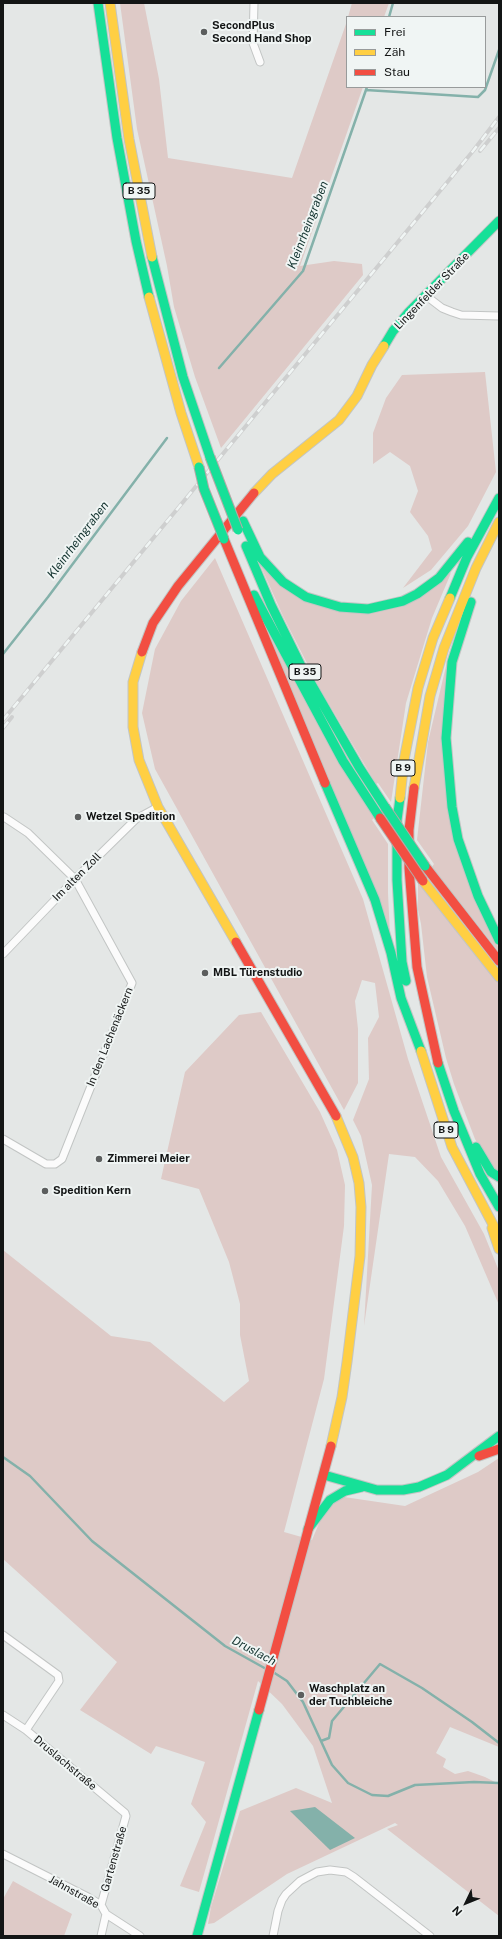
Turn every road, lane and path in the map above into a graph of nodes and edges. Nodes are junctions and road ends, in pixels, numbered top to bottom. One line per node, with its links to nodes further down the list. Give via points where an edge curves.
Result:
1 (98, 3): 12 (main road, B 35, bridge, via 117,138 136,240 155,321 181,413)
2 (110, 3): 8 (main road, B 35, bridge, via 127,124 150,249 183,377)
3 (254, 3): 4 (street, via 253,43)
4 (260, 62)
5 (499, 221): 6 (main road, Lingenfelder Straße)
6 (425, 295): 7 (street, via 452,312); 14 (main road, Lingenfelder Straße, via 393,331 357,396 343,415 326,432 272,474 253,494 178,586 153,623 133,682 132,727 139,760)
7 (499, 316)
8 (220, 483): 10 (main road, bridge, via 243,521 260,557 283,582 306,597 340,607 368,609 403,601 417,594 439,578); 19 (main road, B 35, bridge, via 271,605 302,668 359,766 425,866)
9 (499, 498): 10 (main road, B 9)
10 (487, 517): 21 (main road, B 9, via 433,638 418,688 404,760 397,820 397,880 402,962)
11 (499, 522): 13 (main road, B 9)
12 (227, 538): 20 (main road, bridge, via 296,676 343,761 423,880); 21 (main road, via 240,581 375,900 401,998)
13 (476, 568): 17 (main road, via 476,584 452,662 446,738 452,807 458,839 478,896); 22 (main road, B 9, via 444,648 430,696 414,785 409,830 410,904 416,967 437,1061)
14 (158, 807): 16 (street, Im alten Zoll, via 136,819); 33 (main road, Lingenfelder Straße, via 336,1116 353,1157 361,1207 360,1256 342,1396)
15 (4, 817): 16 (street, In den Lachenäckern, via 28,832)
16 (75, 878): 18 (street, Im alten Zoll); 23 (street, In den Lachenäckern, via 132,983 62,1159 55,1164 46,1164)
17 (499, 940)
18 (3, 954)
19 (499, 961)
20 (499, 977)
21 (415, 1032): 26 (main road, B 9, via 452,1147)
22 (454, 1111): 24 (main road, via 492,1172); 25 (main road, B 9, via 480,1174)
23 (3, 1139)
24 (499, 1177)
25 (499, 1206)
26 (491, 1223): 27 (main road, B 9); 28 (main road)
27 (499, 1236)
28 (499, 1249)
29 (499, 1426): 32 (main road)
30 (499, 1436): 32 (main road)
31 (499, 1449): 32 (main road)
32 (472, 1458): 34 (main road, via 447,1476 424,1486 377,1490)
33 (324, 1475): 34 (main road); 35 (main road, Lingenfelder Straße)
34 (362, 1486): 35 (main road, via 345,1491 330,1500)
35 (308, 1529): 45 (main road, Lingenfelder Straße)
36 (3, 1635): 38 (street, via 58,1675 59,1681)
37 (4, 1719): 38 (street, Druslachstraße)
38 (26, 1730): 39 (street, Druslachstraße)
39 (125, 1813): 41 (street, Gartenstraße)
40 (3, 1854): 41 (street, Jahnstraße)
41 (101, 1905): 42 (street, Jahnstraße)
42 (106, 1914): 43 (street); 44 (street, Jahnstraße)
43 (101, 1936)
44 (140, 1936)
45 (197, 1936)
46 (273, 1936): 47 (street, via 282,1900 300,1881 317,1872 330,1870 346,1872)
47 (430, 1936)

